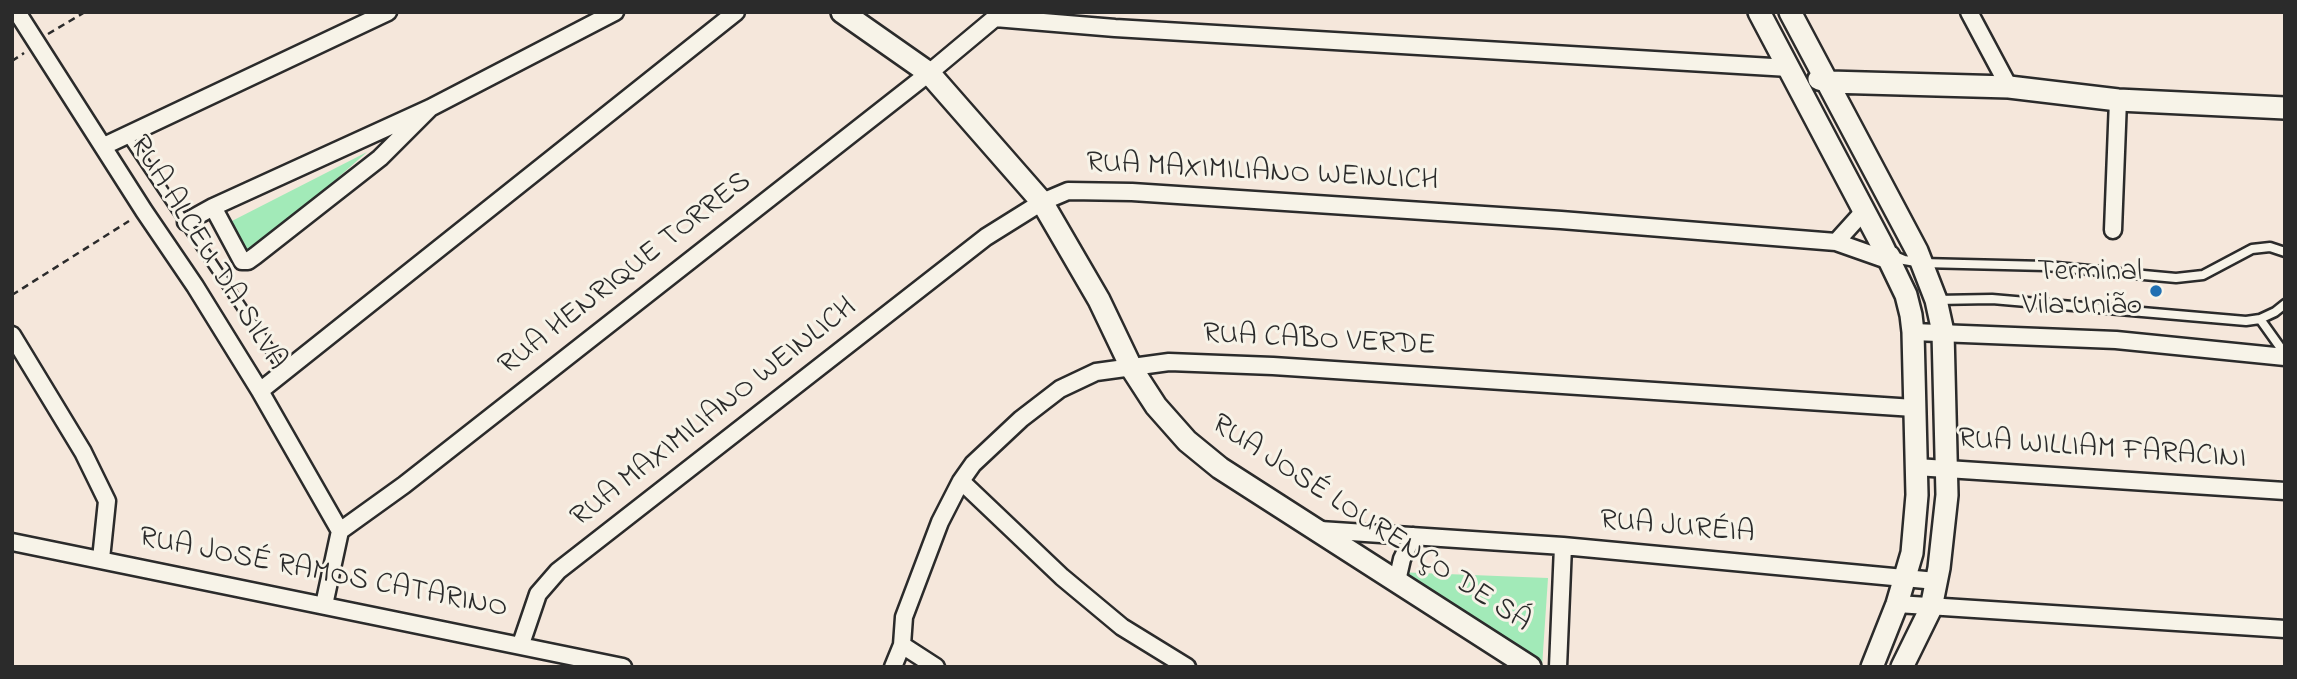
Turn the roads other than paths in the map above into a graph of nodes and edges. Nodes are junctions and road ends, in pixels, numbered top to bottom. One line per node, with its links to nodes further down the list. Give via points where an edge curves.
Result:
1 (388, 12): 17 (street)
2 (614, 12): 15 (street)
3 (736, 12): 37 (street)
4 (842, 12): 11 (street, RUA JOSÉ LOURENÇO DE SÁ)
5 (1759, 12): 10 (street)
6 (1790, 12): 12 (street)
7 (1969, 12): 13 (street)
8 (18, 13): 18 (street, RUA ALCEU DA SILVA)
9 (999, 15): 10 (street, via 1129,29); 11 (street, RUA HENRIQUE TORRES)
10 (1789, 68): 12 (street); 19 (street)
11 (929, 73): 20 (street, RUA JOSÉ LOURENÇO DE SÁ); 45 (street, RUA HENRIQUE TORRES)
12 (1829, 82): 13 (street); 28 (street)
13 (2009, 87): 14 (street)
14 (2118, 100): 16 (street); 24 (street)
15 (430, 107): 21 (street); 21 (street, via 380,158 248,261 242,261)
16 (2285, 108)
17 (127, 136): 18 (street); 23 (lane)
18 (104, 146): 38 (street, RUA ALCEU DA SILVA)
19 (1838, 160): 22 (street); 28 (lane, via 1851,171 1897,257)
20 (1042, 202): 25 (street, RUA MAXIMILIANO WEINLICH, via 1068,191 1132,192); 36 (street, RUA JOSÉ LOURENÇO DE SÁ, via 1099,300); 57 (street, RUA MAXIMILIANO WEINLICH, via 986,237 558,571 538,594)
21 (213, 207): 23 (street)
22 (1864, 211): 25 (street); 27 (street)
23 (186, 222): 37 (lane)
24 (2113, 230)
25 (1836, 242): 27 (street, RUA MAXIMILIANO WEINLICH)
26 (2285, 252): 28 (lane, via 2270,247 2252,249 2203,275 2176,278 2046,266)
27 (1890, 261): 32 (street, via 1906,295)
28 (1922, 263): 29 (street)
29 (1936, 300): 31 (lane, via 1992,299); 33 (street)
30 (2285, 304): 31 (lane)
31 (2260, 319): 35 (lane)
32 (1913, 332): 33 (street); 39 (street)
33 (1943, 332): 35 (street, via 2116,340); 41 (street)
34 (12, 335): 49 (street, via 83,452 107,501)
35 (2285, 355)
36 (1132, 369): 39 (street, RUA CABO VERDE, via 1169,362 1273,366); 42 (street, RUA CABO VERDE, via 1096,372 1060,389 998,439); 44 (street, RUA JOSÉ LOURENÇO DE SÁ, via 1186,441 1220,468)
37 (285, 372): 38 (street)
38 (260, 391): 45 (street, RUA ALCEU DA SILVA)
39 (1914, 408): 40 (street)
40 (1916, 467): 41 (street, RUA WILLIAM FARACINI); 50 (street, via 1913,541)
41 (1947, 470): 43 (street, RUA WILLIAM FARACINI); 52 (street)
42 (961, 481): 58 (street, RUA CABO VERDE, via 940,522 904,617); 62 (street, via 1122,627)
43 (2285, 491)
44 (1320, 530): 46 (street, RUA JURÉIA); 51 (street, RUA JOSÉ LOURENÇO DE SÁ)
45 (340, 531): 54 (street)
46 (1413, 536): 48 (street, RUA JURÉIA); 51 (street)
47 (12, 542): 49 (street, RUA JOSÉ RAMOS CATARINO)
48 (1563, 546): 50 (street, RUA JURÉIA); 64 (street)
49 (101, 559): 54 (street, RUA JOSÉ RAMOS CATARINO)
50 (1906, 577): 52 (street, RUA JURÉIA); 53 (street)
51 (1397, 581): 63 (street, RUA JOSÉ LOURENÇO DE SÁ)
52 (1936, 581): 55 (street)
53 (1897, 604): 55 (street); 65 (street)
54 (324, 605): 57 (street, RUA JOSÉ RAMOS CATARINO)
55 (1931, 608): 56 (street); 66 (street)
56 (2285, 629)
57 (521, 644): 59 (street, RUA JOSÉ RAMOS CATARINO)
58 (902, 645): 60 (street, RUA CABO VERDE); 61 (street)
59 (623, 667)
60 (893, 667)
61 (936, 667)
62 (1187, 667)
63 (1531, 667)
64 (1558, 667)
65 (1872, 667)
66 (1902, 667)

